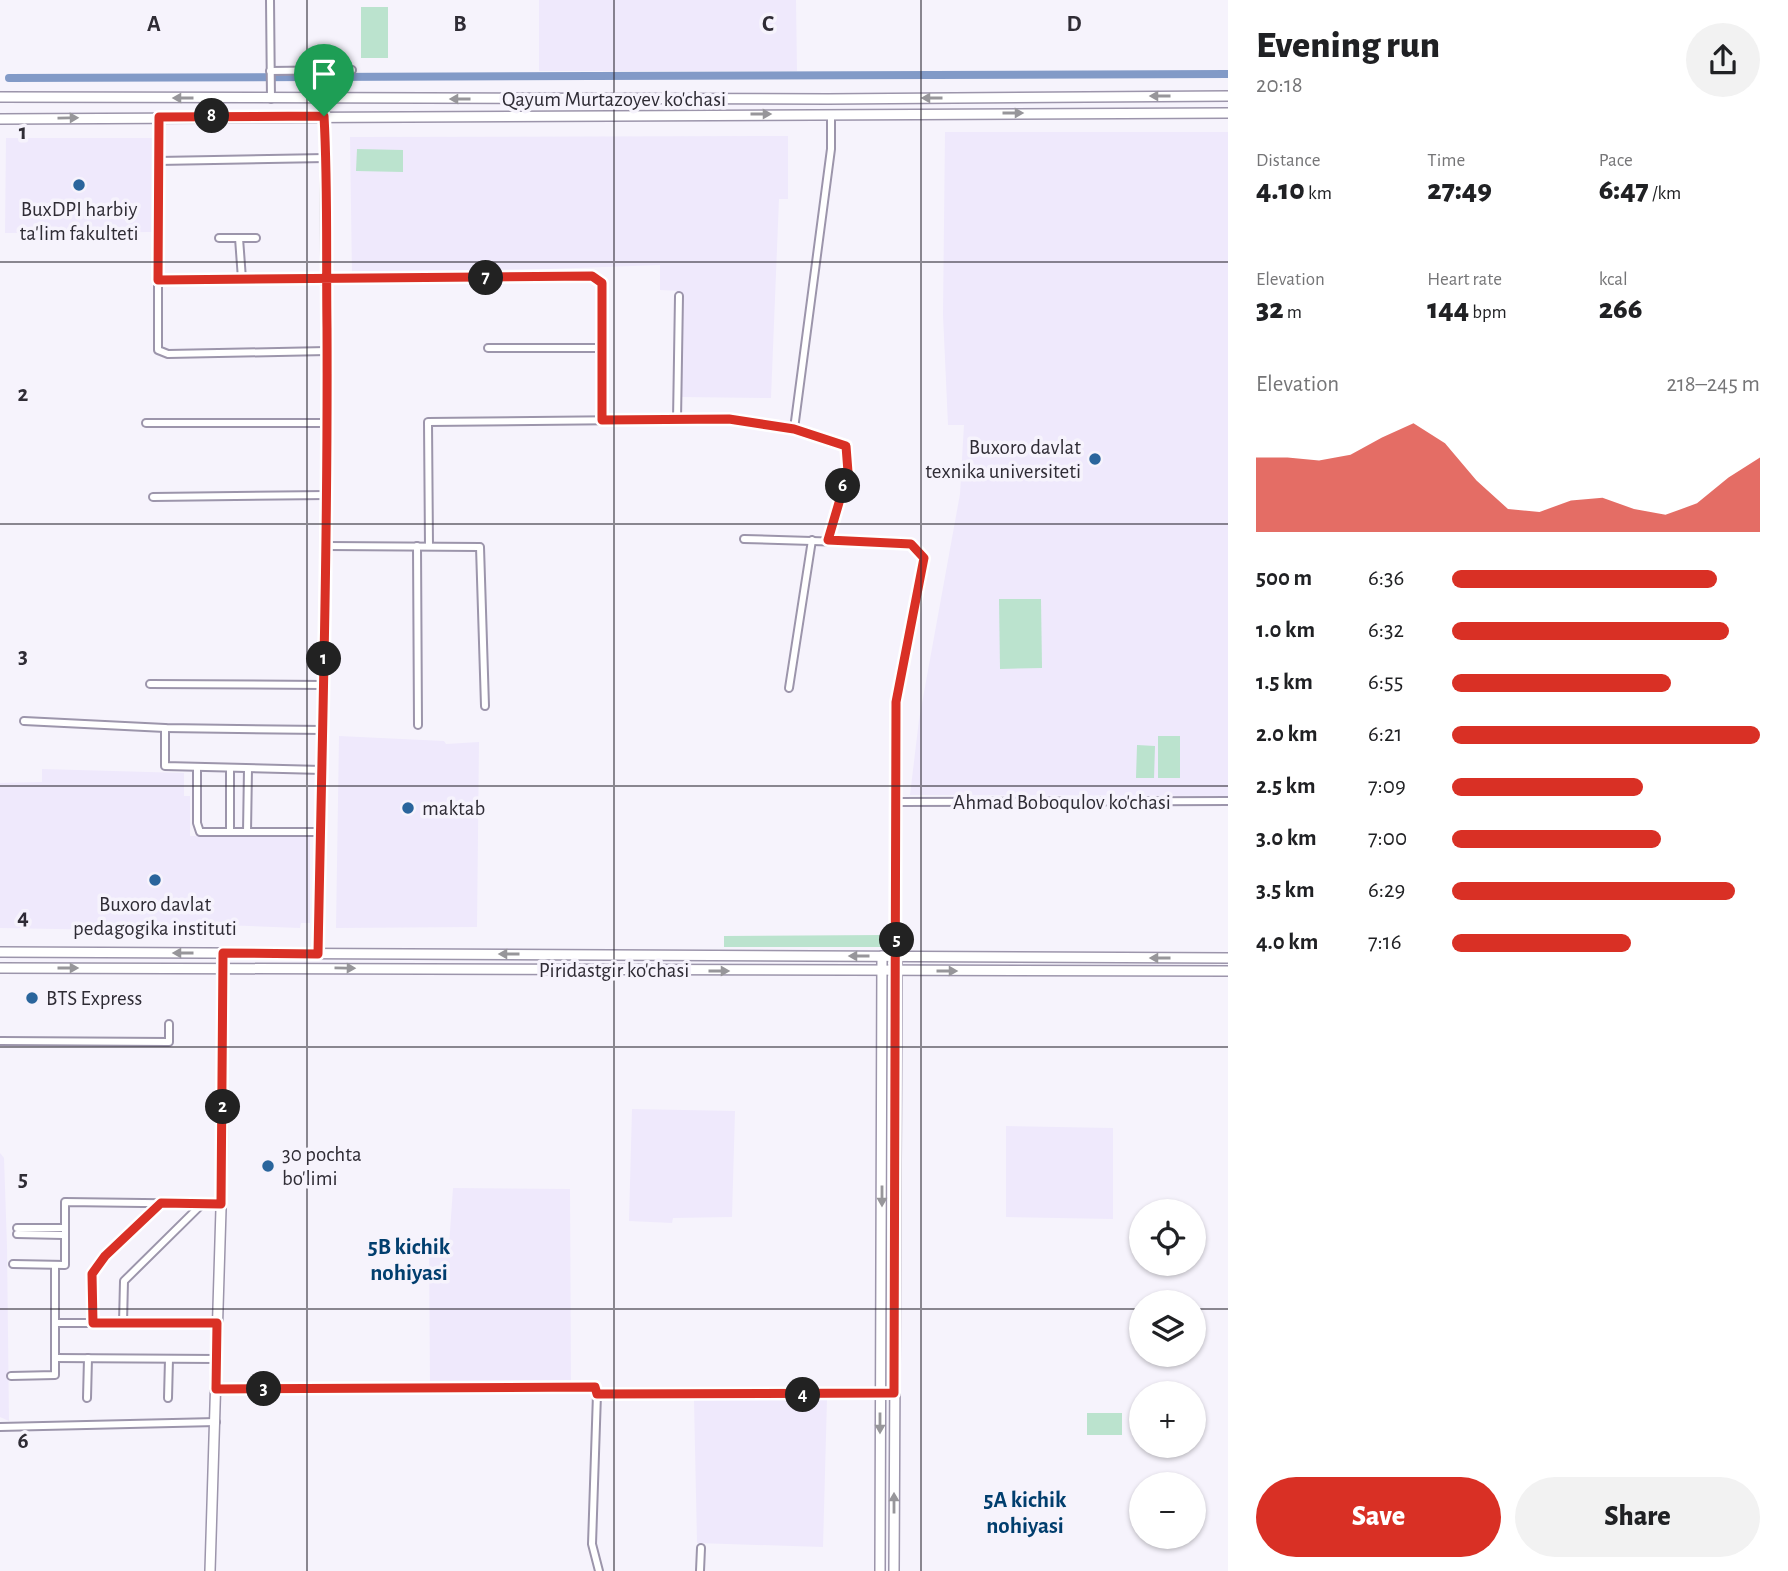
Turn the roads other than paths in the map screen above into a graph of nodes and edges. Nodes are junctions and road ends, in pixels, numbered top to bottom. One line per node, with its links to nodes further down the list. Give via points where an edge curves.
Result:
1 (270, 0): 3 (street)
2 (352, 70): 3 (street)
3 (271, 76): 8 (street)
4 (1228, 96): 7 (street, Qayum Murtazoyev ko'chasi, one-way to 7)
5 (0, 97): 8 (street, Qayum Murtazoyev ko'chasi, one-way to 5)
6 (875, 98): 7 (street, Qayum Murtazoyev ko'chasi); 9 (street, Qayum Murtazoyev ko'chasi, one-way to 9); 12 (street)
7 (901, 98): 13 (street)
8 (271, 99): 9 (street, Qayum Murtazoyev ko'chasi)
9 (337, 99): 15 (street)
10 (1228, 113): 13 (street, Qayum Murtazoyev ko'chasi, one-way to 10)
11 (831, 114): 12 (street, Qayum Murtazoyev ko'chasi); 15 (street, Qayum Murtazoyev ko'chasi, one-way to 11); 34 (street, via 831,149)
12 (875, 114): 13 (street, Qayum Murtazoyev ko'chasi)
13 (901, 114)
14 (324, 116): 15 (street, Qayum Murtazoyev ko'chasi); 16 (street, Qayum Murtazoyev ko'chasi); 18 (street)
15 (337, 116)
16 (159, 117): 17 (street, Qayum Murtazoyev ko'chasi, one-way to 16); 19 (street)
17 (0, 119)
18 (326, 158): 19 (street); 25 (street)
19 (158, 161): 24 (street)
20 (256, 237): 22 (street)
21 (219, 238): 22 (street)
22 (239, 238): 23 (street)
23 (242, 279): 24 (street); 25 (street)
24 (158, 280): 29 (street, via 158,350 168,354)
25 (326, 280): 28 (street, via 592,276 602,283); 29 (street)
26 (679, 296): 31 (street)
27 (488, 348): 28 (street)
28 (603, 348): 30 (street)
29 (327, 351): 33 (street)
30 (602, 420): 31 (street); 42 (street, via 428,422)
31 (677, 420): 34 (street, via 729,419)
32 (146, 423): 33 (street)
33 (328, 423): 35 (street)
34 (794, 429): 39 (street, via 846,446 848,472)
35 (327, 495): 36 (street); 40 (street)
36 (153, 496)
37 (744, 539): 38 (street)
38 (812, 540): 39 (street); 45 (street)
39 (828, 540): 56 (street, via 911,544 924,558 896,702)
40 (327, 546): 41 (street); 44 (street)
41 (417, 546): 42 (street); 48 (street)
42 (429, 546): 46 (street, via 480,547)
43 (150, 684): 44 (street)
44 (324, 685): 50 (street)
45 (789, 688)
46 (485, 706)
47 (24, 721): 49 (street)
48 (418, 725)
49 (165, 728): 50 (street); 51 (street, via 165,766)
50 (323, 730): 54 (street)
51 (197, 768): 52 (street); 57 (street, via 200,832)
52 (230, 769): 53 (street); 57 (street)
53 (248, 769): 54 (street); 58 (street)
54 (322, 771): 59 (street)
55 (1228, 801): 56 (street, Ahmad Boboqulov ko'chasi)
56 (896, 802): 64 (street)
57 (230, 832): 58 (street)
58 (247, 832): 59 (street)
59 (321, 832): 62 (street)
60 (0, 952): 61 (street, Piridastgir ko'chasi, one-way to 60)
61 (223, 953): 62 (street, Piridastgir ko'chasi); 67 (street)
62 (318, 954): 63 (street, Piridastgir ko'chasi, one-way to 62)
63 (882, 956): 64 (street, Piridastgir ko'chasi); 68 (street)
64 (897, 956): 65 (street, Piridastgir ko'chasi, one-way to 64); 69 (street)
65 (1228, 958)
66 (0, 968): 67 (street, Piridastgir ko'chasi, one-way to 67)
67 (222, 968): 68 (street, Piridastgir ko'chasi, one-way to 68); 75 (street)
68 (882, 971): 69 (street, Piridastgir ko'chasi); 90 (street, one-way to 90)
69 (898, 971): 70 (street, Piridastgir ko'chasi, one-way to 70); 91 (street)
70 (1228, 971)
71 (169, 1024): 72 (street, via 169,1042)
72 (0, 1041)
73 (161, 1203): 74 (street); 77 (street, via 65,1202); 81 (street, via 92,1274)
74 (202, 1204): 75 (street); 82 (street, via 124,1281)
75 (221, 1204): 83 (street)
76 (17, 1231): 77 (street)
77 (64, 1231): 79 (street, via 65,1265)
78 (12, 1264): 79 (street)
79 (55, 1265): 80 (street)
80 (55, 1323): 81 (street); 85 (street)
81 (93, 1323): 82 (street)
82 (123, 1323): 83 (street)
83 (217, 1323): 87 (street)
84 (88, 1358): 85 (street); 86 (street); 93 (street)
85 (55, 1359): 88 (street, via 55,1374)
86 (169, 1359): 87 (street); 94 (street)
87 (217, 1359): 89 (street)
88 (11, 1376)
89 (216, 1389): 92 (street, via 595,1387); 95 (street)
90 (880, 1393): 91 (street); 92 (street); 101 (street, one-way to 101)
91 (894, 1393): 102 (street, one-way to 91)
92 (597, 1394): 99 (street, via 592,1544)
93 (87, 1398)
94 (168, 1398)
95 (216, 1422): 96 (street); 98 (street)
96 (0, 1427)
97 (701, 1548): 100 (street)
98 (210, 1571)
99 (599, 1571)
100 (700, 1571)
101 (880, 1571)
102 (894, 1571)

